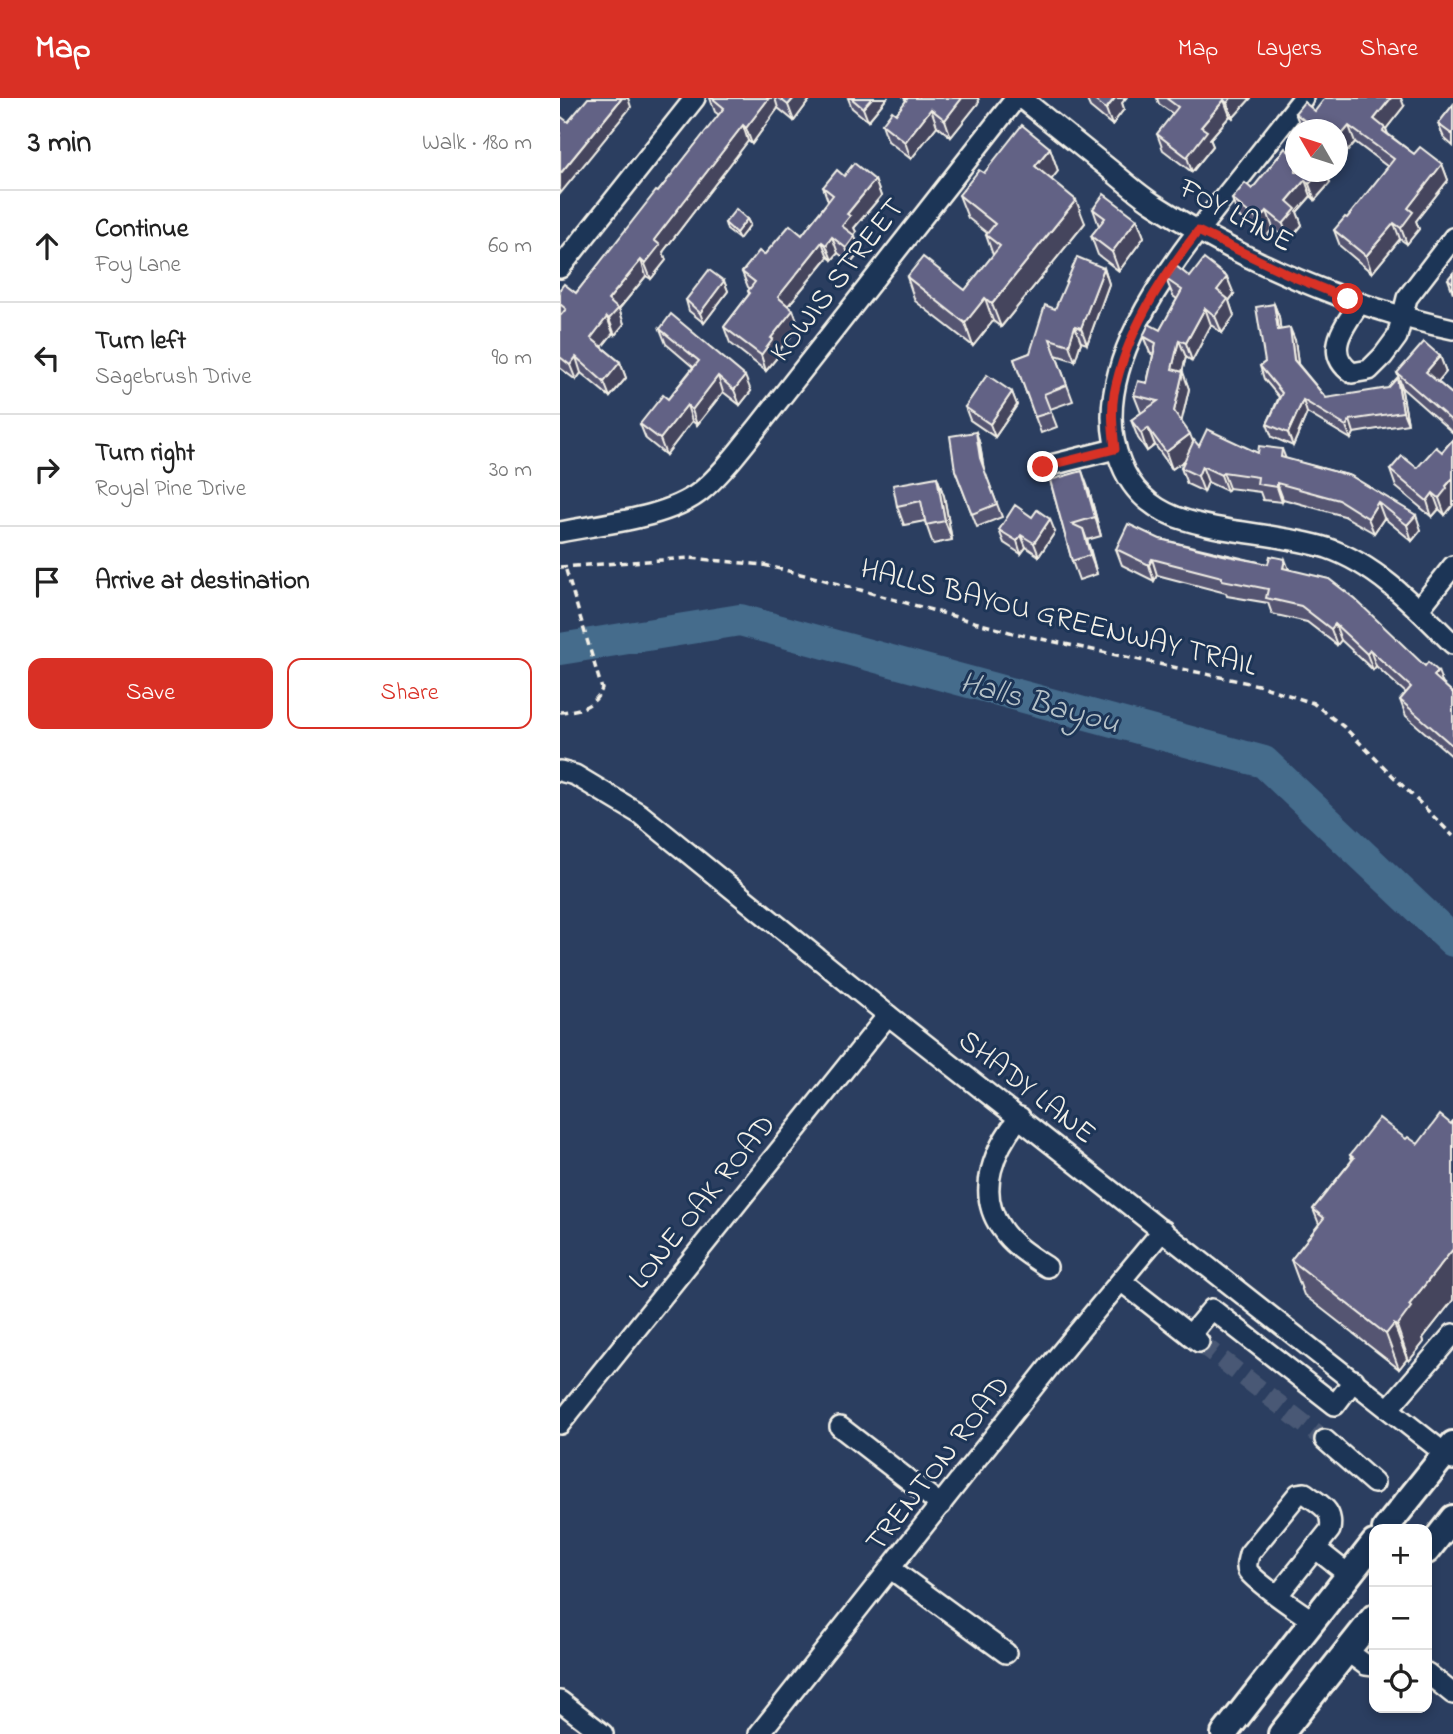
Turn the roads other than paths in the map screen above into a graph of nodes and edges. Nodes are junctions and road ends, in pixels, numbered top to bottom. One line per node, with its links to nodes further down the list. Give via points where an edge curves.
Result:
1 (695, 98): 6 (street)
2 (1018, 98): 4 (street, FOY LANE, via 1152,203); 12 (street, KOWIS STREET, via 715,478 675,506)
3 (1303, 98): 4 (street)
4 (1198, 231): 7 (street, FOY LANE); 10 (street, via 1160,282 1131,340 1114,397)
5 (1453, 238): 8 (street, via 1407,298)
6 (560, 268)
7 (1360, 303): 8 (street, FOY LANE); 8 (street, via 1341,332 1337,348 1341,366 1352,373 1369,370 1383,356 1397,337)
8 (1402, 317): 9 (street, FOY LANE)
9 (1453, 329)
10 (1115, 449): 11 (street); 14 (street, via 1136,490 1164,512 1328,549 1362,564)
11 (1043, 467)
12 (560, 532)
13 (1453, 566): 14 (street)
14 (1419, 609): 15 (street)
15 (1453, 644)
16 (560, 771): 17 (street, SHADY LANE, via 575,775 640,814)
17 (888, 1015): 18 (street, SHADY LANE); 27 (street, LONE OAK ROAD)
18 (1020, 1117): 19 (street, SHADY LANE); 20 (street, via 996,1153 990,1199 1000,1227 1020,1249)
19 (1163, 1230): 21 (street, TRENTON ROAD); 23 (street, SHADY LANE)
20 (1047, 1267)
21 (1121, 1281): 24 (street, via 1195,1339 1212,1309); 32 (street, TRENTON ROAD)
22 (1452, 1336): 26 (street)
23 (1301, 1338): 24 (street); 25 (street, SHADY LANE)
24 (1281, 1364): 25 (street, via 1335,1405)
25 (1354, 1380): 26 (street, SHADY LANE)
26 (1389, 1408): 30 (street, SHADY LANE)
27 (560, 1424)
28 (840, 1427): 32 (street)
29 (1325, 1440): 31 (street)
30 (1450, 1452): 34 (main road)
31 (1374, 1483)
32 (941, 1505): 38 (street, TRENTON ROAD)
33 (1453, 1518): 35 (main road)
34 (1389, 1524)
35 (1432, 1545)
36 (1315, 1548): 39 (street); 40 (street); 40 (street, via 1332,1519 1305,1493 1298,1494 1249,1554 1246,1564 1248,1572)
37 (1369, 1549): 39 (main road)
38 (891, 1569): 44 (street); 50 (street, TRENTON ROAD)
39 (1349, 1575): 41 (main road)
40 (1278, 1595): 41 (street)
41 (1312, 1621): 51 (main road)
42 (1369, 1623): 43 (main road)
43 (1347, 1651): 45 (street); 52 (main road)
44 (1006, 1653)
45 (1369, 1665)
46 (1432, 1677): 47 (street)
47 (1452, 1694)
48 (560, 1701): 49 (street)
49 (603, 1734)
50 (759, 1734)
51 (1224, 1734)
52 (1282, 1734)

